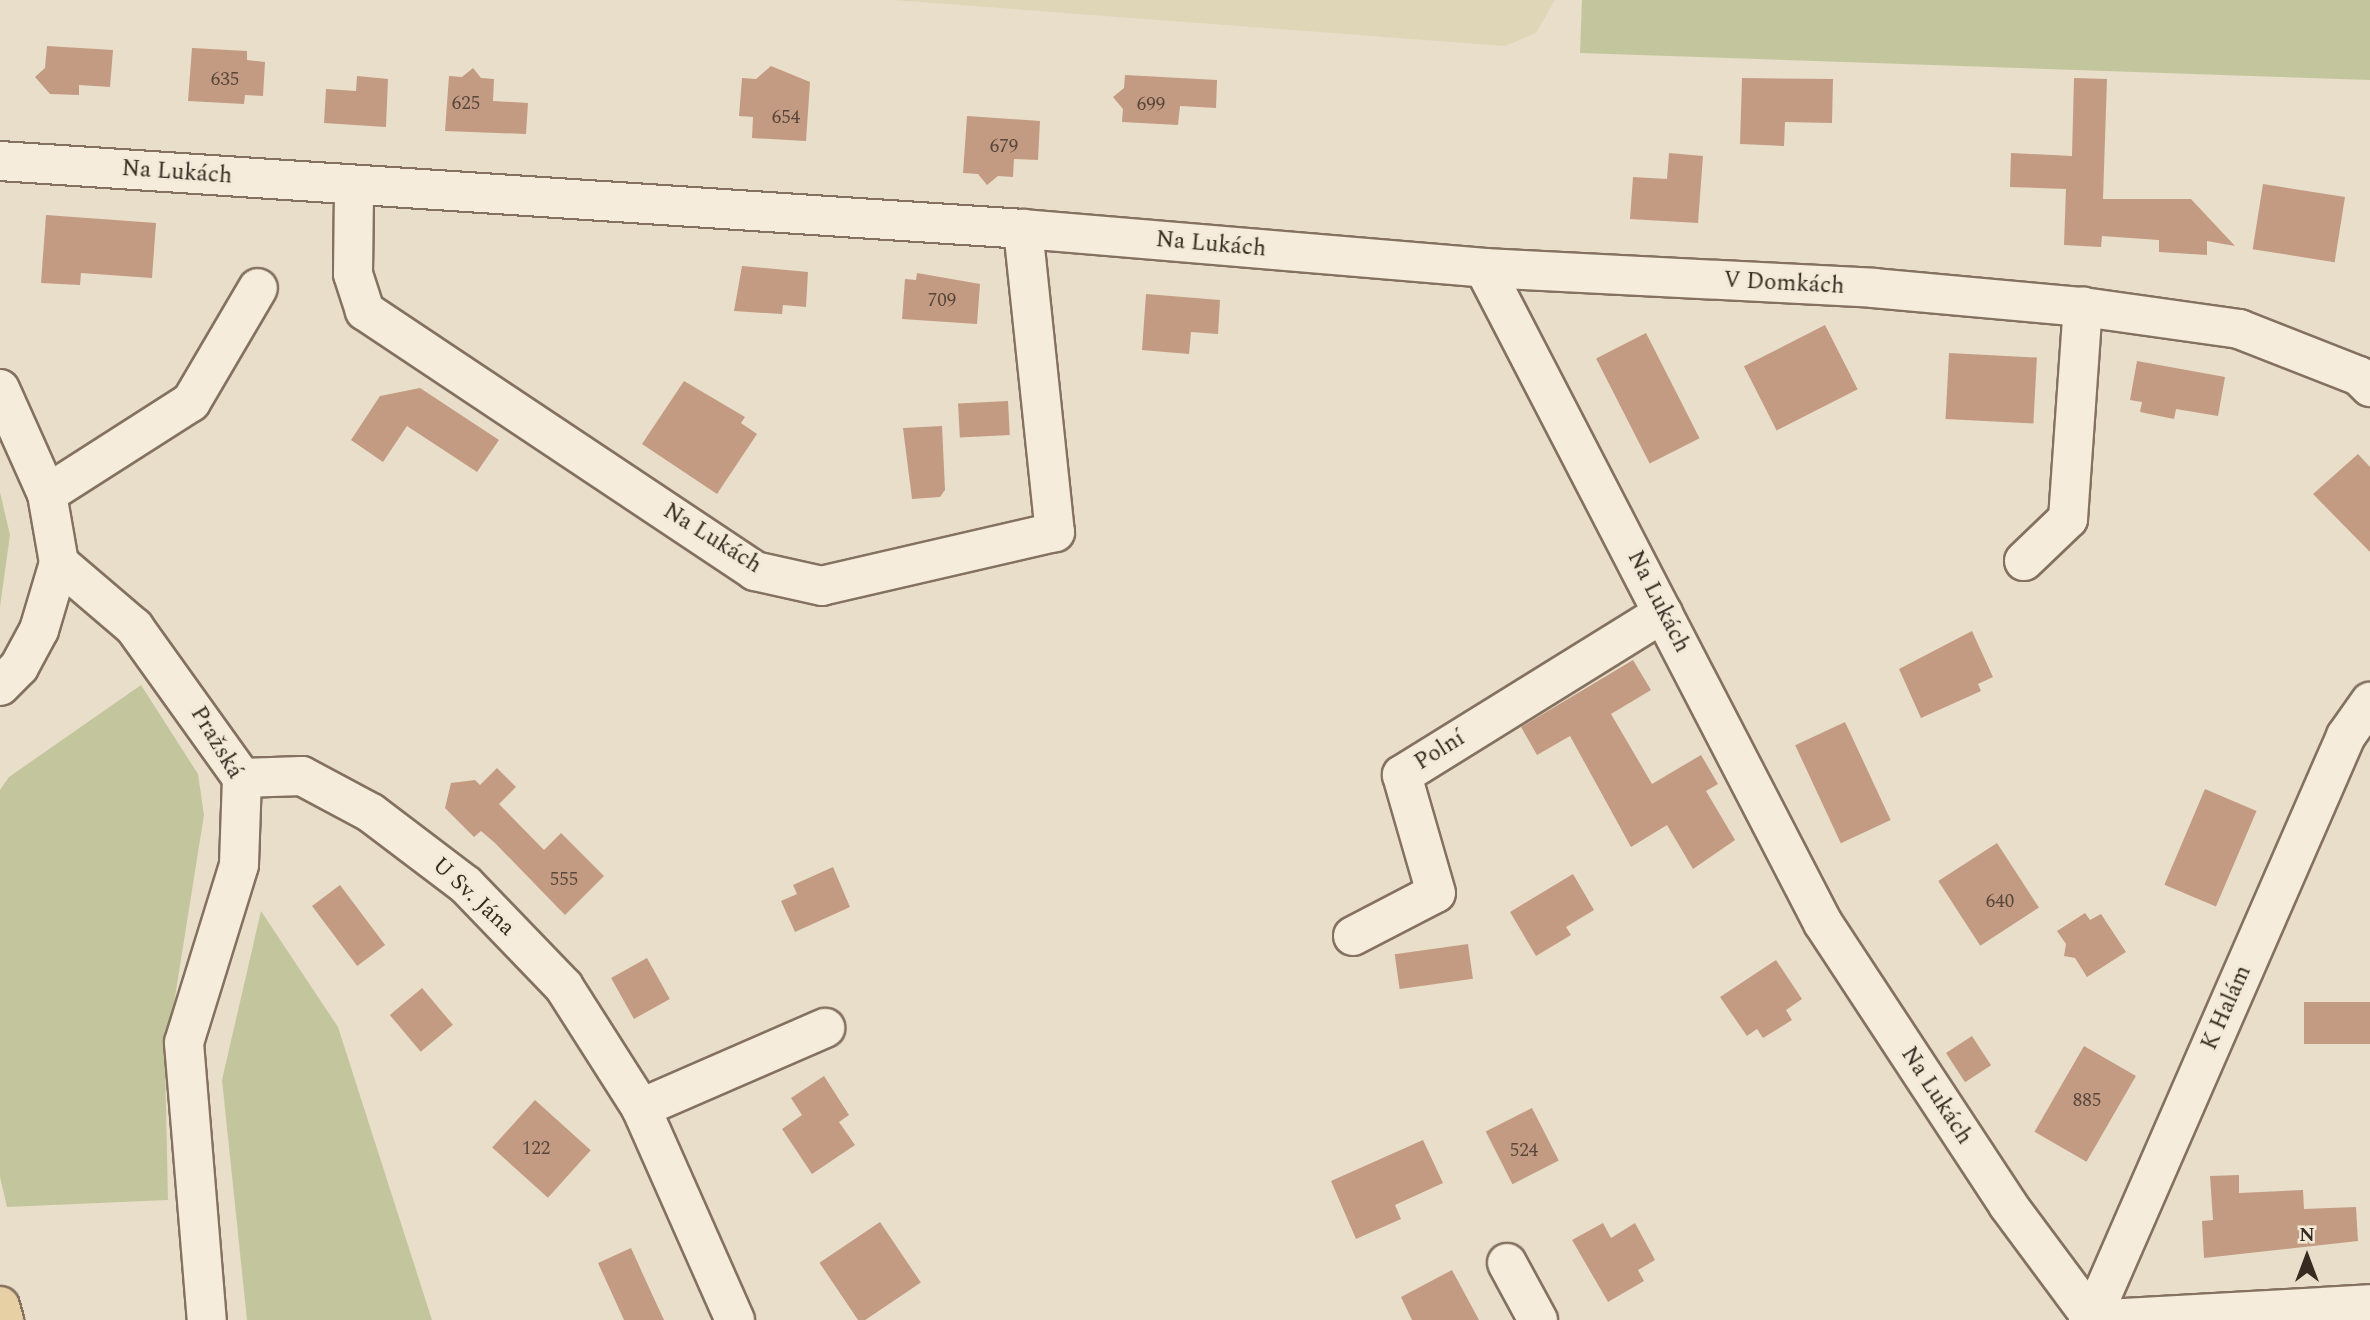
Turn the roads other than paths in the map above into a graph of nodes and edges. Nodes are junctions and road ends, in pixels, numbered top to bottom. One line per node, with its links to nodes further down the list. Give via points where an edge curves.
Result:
1 (0, 161): 2 (street, Na Lukách)
2 (354, 188): 3 (street, Na Lukách); 3 (street, Na Lukách, via 353,274 365,312 755,571 822,586 1055,532)
3 (1023, 229): 4 (street, Na Lukách)
4 (1484, 268): 6 (street, V Domkách, via 1873,288); 12 (street, Na Lukách)
5 (258, 288): 9 (street, via 191,402)
6 (2083, 307): 7 (street, V Domkách, via 2239,329 2359,376); 10 (street, via 2068,519)
7 (2370, 387)
8 (0, 389): 9 (street)
9 (47, 494): 11 (street)
10 (2024, 561)
11 (59, 563): 13 (street, via 39,630 19,667); 15 (street, Pražská, via 134,627)
12 (1663, 613): 16 (street, Polní, via 1402,775 1436,893); 22 (street, Na Lukách, via 1823,923 2008,1205)
13 (0, 686)
14 (2370, 702): 22 (street, K Halám, via 2346,736)
15 (242, 778): 18 (street, U Sv. Jána, via 302,776 372,813 466,885 565,987); 24 (street, Pražská, via 239,865 184,1044)
16 (1353, 936)
17 (825, 1028): 18 (street)
18 (641, 1108): 25 (street, U Sv. Jána)
19 (1507, 1263): 26 (street)
20 (2370, 1304): 22 (street)
21 (0, 1306): 23 (main road)
22 (2090, 1319)
23 (4, 1320)
24 (206, 1320)
25 (735, 1320)
26 (1538, 1320)

